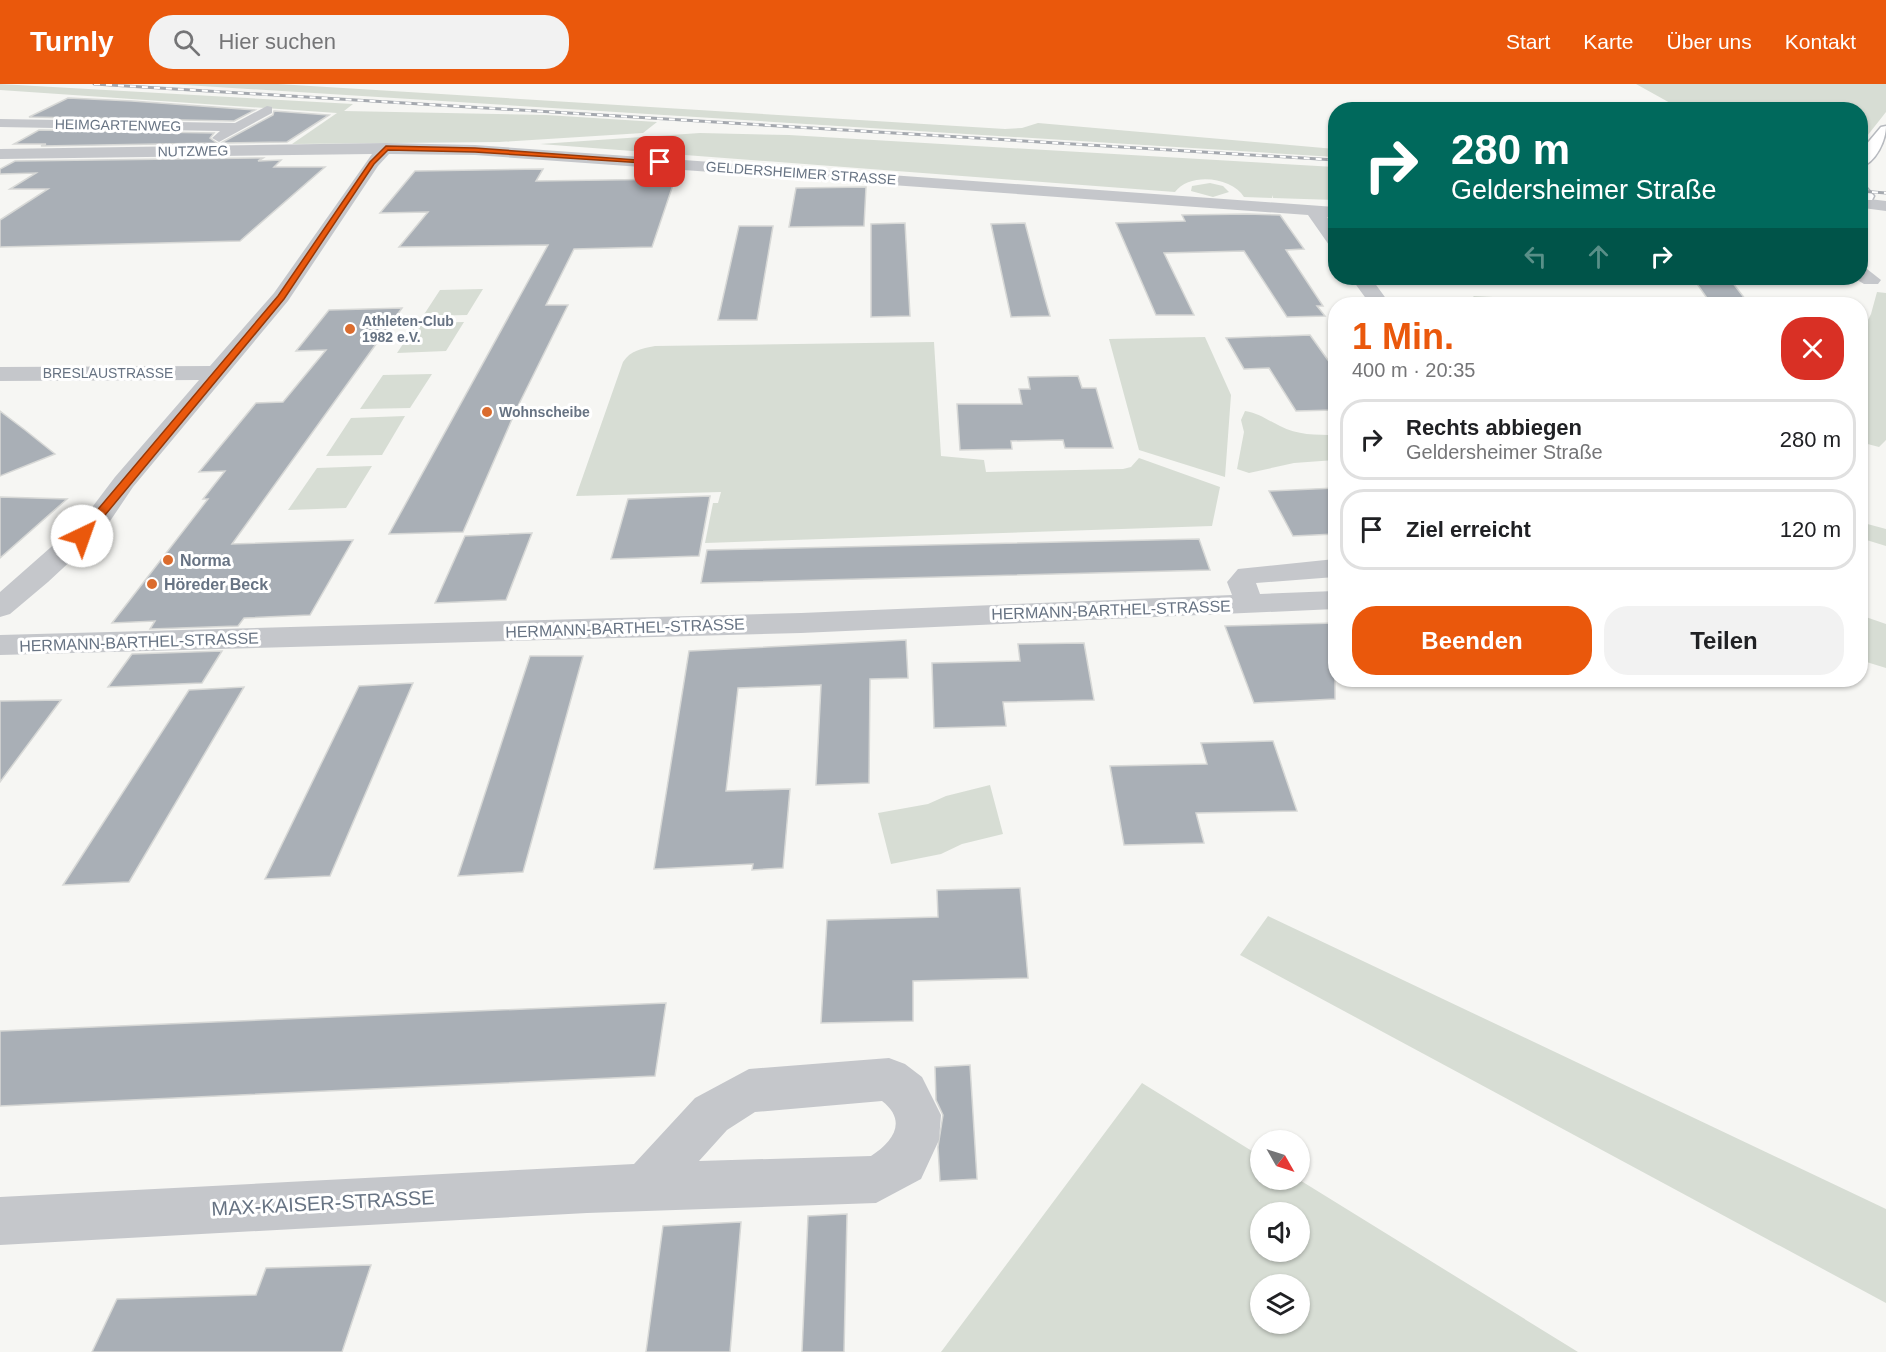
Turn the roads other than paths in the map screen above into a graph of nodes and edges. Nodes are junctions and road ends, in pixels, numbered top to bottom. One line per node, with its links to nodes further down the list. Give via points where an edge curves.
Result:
1 (267, 110): 3 (street)
2 (0, 123): 3 (street, HEIMGARTENWEG)
3 (237, 127): 6 (street)
4 (1884, 133): 7 (street)
5 (386, 148): 6 (street, NUTZWEG); 11 (street, GELDERSHEIMER STRASSE, via 561,155); 16 (street, via 366,171 281,297)
6 (200, 151): 8 (street, NUTZWEG)
7 (1868, 152)
8 (0, 154)
9 (1188, 182): 11 (street, via 1174,195)
10 (1237, 189): 12 (street)
11 (1178, 200): 12 (street, GELDERSHEIMER STRASSE)
12 (1245, 205): 13 (street, GELDERSHEIMER STRASSE)
13 (1313, 210): 14 (street, GELDERSHEIMER STRASSE); 15 (street)
14 (1328, 211)
15 (1328, 231)
16 (217, 373): 17 (street, BRESLAUSTRASSE); 21 (street, via 124,482 94,524)
17 (0, 374)
18 (1328, 569): 20 (street, HERMANN-BARTHEL-STRASSE, via 1248,575 1241,582)
19 (1328, 600): 20 (street, HERMANN-BARTHEL-STRASSE)
20 (1250, 604): 22 (street, HERMANN-BARTHEL-STRASSE, via 792,624)
21 (0, 607)
22 (0, 645)
23 (645, 1187): 23 (street, MAX-KAISER-STRASSE, via 876,1179 904,1162 916,1140 918,1114 906,1092 889,1079 748,1091 711,1114); 24 (street, MAX-KAISER-STRASSE)
24 (0, 1221)

